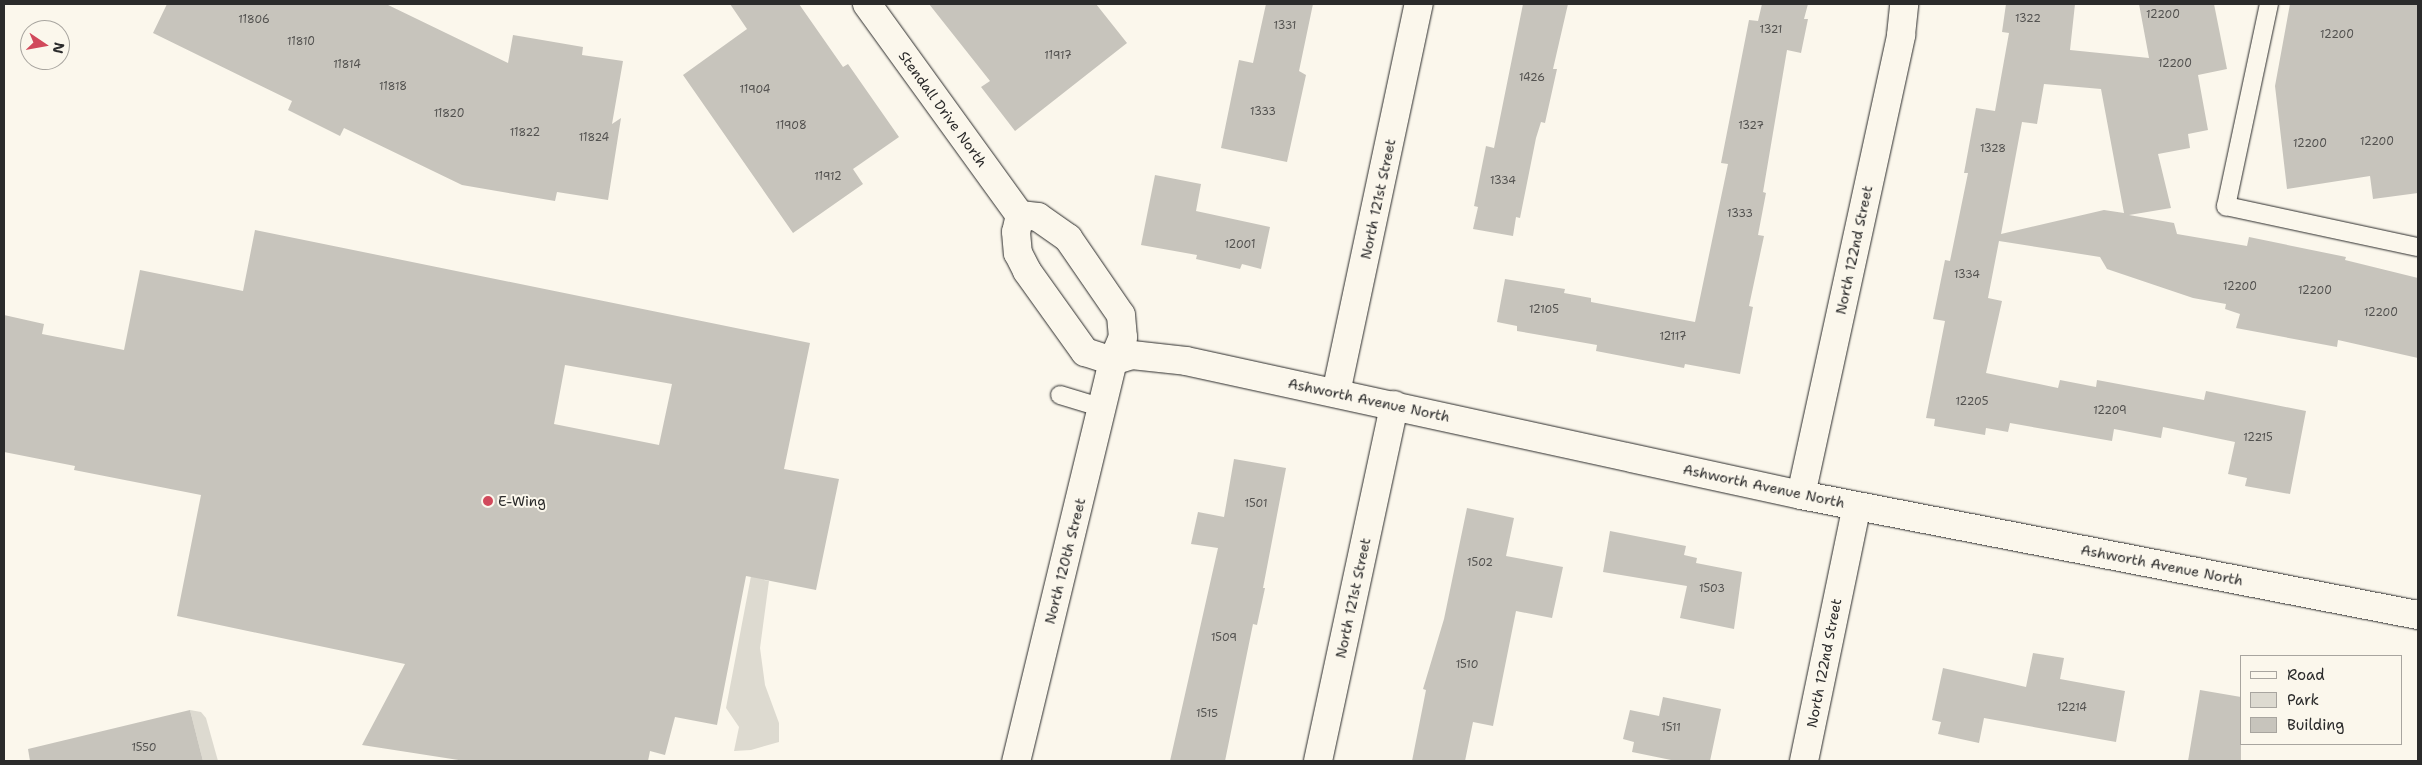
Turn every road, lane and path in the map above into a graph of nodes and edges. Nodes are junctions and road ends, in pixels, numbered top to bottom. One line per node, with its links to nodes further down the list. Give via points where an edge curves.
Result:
1 (867, 4): 5 (street, Stendall Drive North)
2 (1419, 4): 8 (street, North 121st Street)
3 (1904, 4): 12 (street, North 122nd Street, via 1901,35)
4 (2269, 4): 6 (lane, via 2226,206)
5 (1020, 215): 7 (street, via 1016,232 1018,253 1027,271 1085,352); 7 (street, via 1038,217 1068,238 1121,315 1123,338)
6 (2418, 247)
7 (1112, 361): 8 (street, Ashworth Avenue North, via 1132,355 1151,356); 11 (street, North 120th Street)
8 (1336, 393): 10 (street, Ashworth Avenue North)
9 (1060, 395): 11 (lane)
10 (1394, 405): 12 (street, Ashworth Avenue North); 16 (street, North 121st Street)
11 (1103, 408): 15 (street, North 120th Street)
12 (1801, 495): 13 (street, Ashworth Avenue North)
13 (1857, 506): 14 (street, Ashworth Avenue North); 17 (street, North 122nd Street)
14 (2418, 615)
15 (1016, 761)
16 (1318, 761)
17 (1804, 761)

